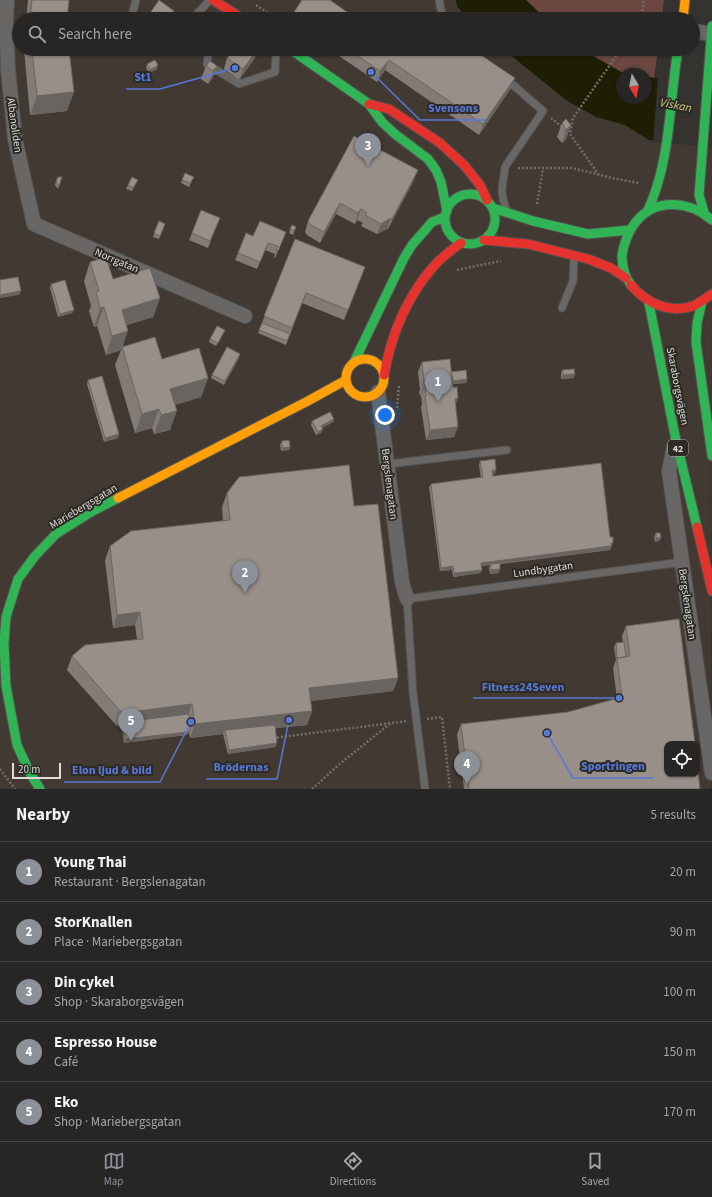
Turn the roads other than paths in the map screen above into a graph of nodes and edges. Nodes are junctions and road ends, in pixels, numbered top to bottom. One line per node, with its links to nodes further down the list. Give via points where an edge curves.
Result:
1 (7, 0): 27 (street, Albanoliden, via 8,69 15,139)
2 (136, 0): 7 (lane)
3 (210, 0): 8 (lane)
4 (213, 0): 9 (street)
5 (439, 0): 10 (lane)
6 (685, 0): 11 (street)
7 (133, 12)
8 (199, 12)
9 (229, 12)
10 (442, 12)
11 (684, 12)
12 (700, 31): 13 (street)
13 (712, 31): 24 (street, via 701,167 700,195)
14 (208, 56): 15 (lane, via 207,64 239,84 275,72)
15 (276, 56)
16 (300, 56): 19 (street)
17 (677, 56): 23 (street, via 663,166 656,195)
18 (498, 72): 22 (lane, via 543,111 505,167 502,199)
19 (369, 104): 20 (street, via 389,109 440,143 464,165 480,185); 25 (street, via 382,122 428,159 436,170 441,182)
20 (487, 200): 21 (street); 25 (street, via 467,194 456,198)
21 (493, 208): 22 (street); 29 (street, via 495,226)
22 (508, 212): 28 (street, via 533,221 588,234)
23 (647, 212): 24 (street, via 675,204); 28 (street)
24 (704, 212): 26 (street)
25 (446, 214): 30 (street, via 446,227 452,237); 38 (street, via 432,222 412,245)
26 (712, 220)
27 (34, 224): 37 (street, Norrgatan)
28 (630, 230): 32 (street, via 624,241 622,253)
29 (484, 240): 30 (street, via 470,245); 31 (street, via 528,244)
30 (461, 243): 39 (street, via 433,266 410,300 386,360)
31 (574, 255): 32 (street, via 611,268); 36 (lane, via 573,281)
32 (626, 278): 35 (street, via 633,290)
33 (712, 294): 34 (street)
34 (702, 302): 35 (street, via 676,309 662,308); 44 (street, Skaraborgsvägen, via 696,342)
35 (649, 303): 42 (street, Skaraborgsvägen / 42)
36 (562, 308)
37 (245, 316)
38 (354, 362): 39 (street, via 373,360); 40 (street, via 346,373)
39 (384, 375): 41 (street, via 382,387)
40 (346, 380): 41 (street, via 352,392 358,396 372,396); 50 (street, Mariebergsgatan, via 91,512 56,534 35,556 18,579 6,617 4,643 6,686 17,745)
41 (378, 392): 45 (street, Bergslenagatan)
42 (676, 436): 46 (street, Bergslenagatan, via 669,471); 47 (street, Skaraborgsvägen / 42)
43 (507, 450): 45 (lane)
44 (712, 456)
45 (388, 464): 48 (street, Bergslenagatan, via 402,582)
46 (682, 562): 48 (lane, Lundbygatan); 49 (street, Bergslenagatan)
47 (712, 591)
48 (407, 599): 51 (lane, via 413,693)
49 (712, 773)
50 (39, 789)
51 (425, 789)

